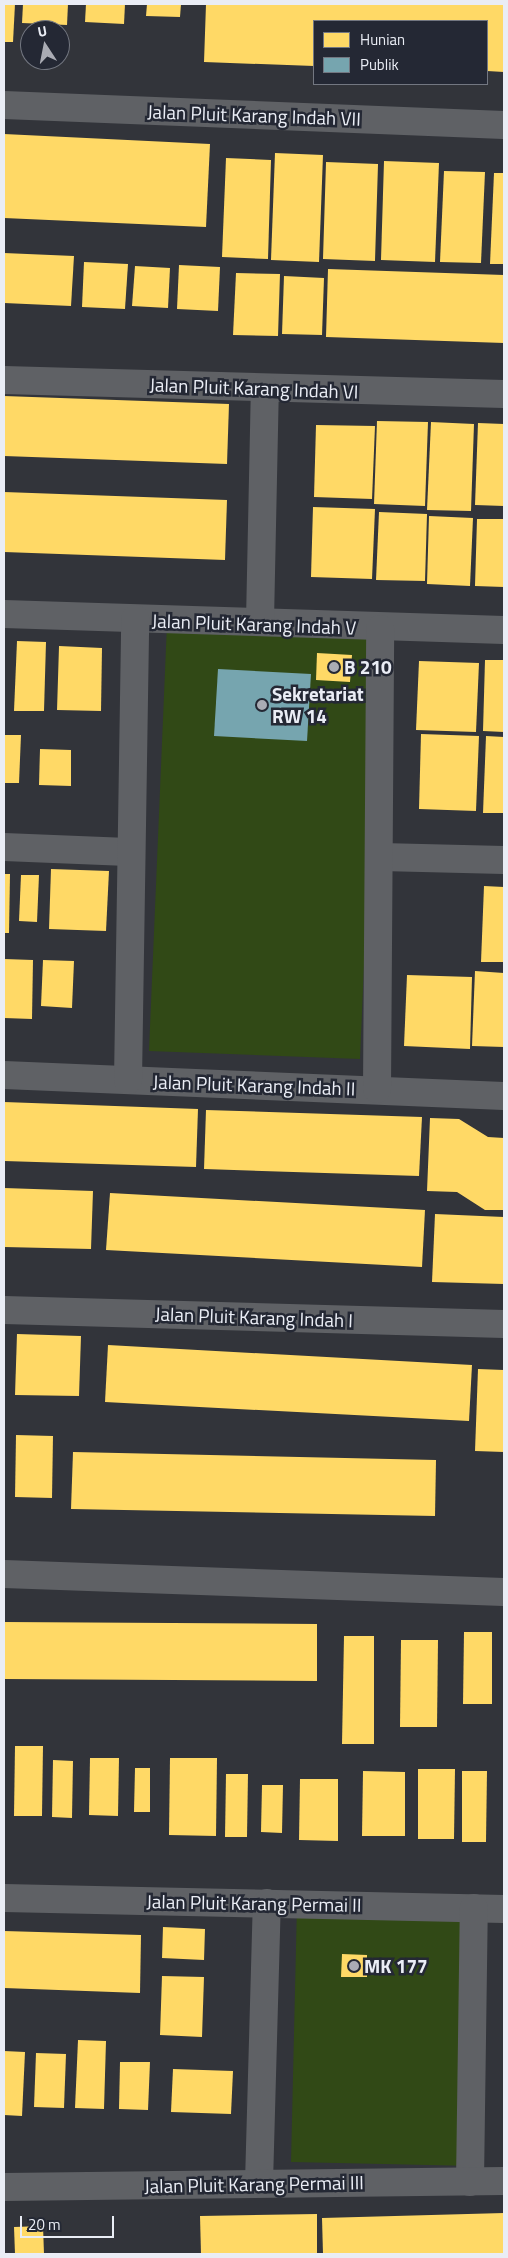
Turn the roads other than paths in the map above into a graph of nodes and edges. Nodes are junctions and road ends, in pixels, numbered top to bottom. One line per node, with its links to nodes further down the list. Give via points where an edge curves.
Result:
1 (4, 105): 2 (street, Jalan Pluit Karang Indah VII)
2 (504, 125)
3 (4, 380): 4 (street, Jalan Pluit Karang Indah VI)
4 (265, 389): 5 (street, Jalan Pluit Karang Indah VI); 8 (street)
5 (504, 394)
6 (4, 614): 7 (street, Jalan Pluit Karang Indah V)
7 (135, 619): 8 (street, Jalan Pluit Karang Indah V); 12 (street)
8 (260, 621): 9 (street, Jalan Pluit Karang Indah V)
9 (380, 629): 10 (street, Jalan Pluit Karang Indah V); 13 (street)
10 (504, 630)
11 (4, 846): 12 (street)
12 (128, 852): 16 (street)
13 (381, 857): 14 (street); 17 (street)
14 (504, 860)
15 (4, 1075): 16 (street, Jalan Pluit Karang Indah II)
16 (128, 1080): 17 (street, Jalan Pluit Karang Indah II)
17 (377, 1089): 18 (street, Jalan Pluit Karang Indah II)
18 (504, 1096)
19 (4, 1310): 20 (street, Jalan Pluit Karang Indah I)
20 (504, 1324)
21 (4, 1574): 22 (street)
22 (504, 1592)
23 (4, 1898): 24 (street, Jalan Pluit Karang Permai II)
24 (267, 1903): 25 (street, Jalan Pluit Karang Permai II); 29 (street)
25 (474, 1908): 26 (street, Jalan Pluit Karang Permai II); 28 (street)
26 (504, 1909)
27 (504, 2181): 28 (street, Jalan Pluit Karang Permai III)
28 (470, 2182): 29 (street, Jalan Pluit Karang Permai III)
29 (260, 2183): 30 (street, Jalan Pluit Karang Permai III)
30 (4, 2187)

